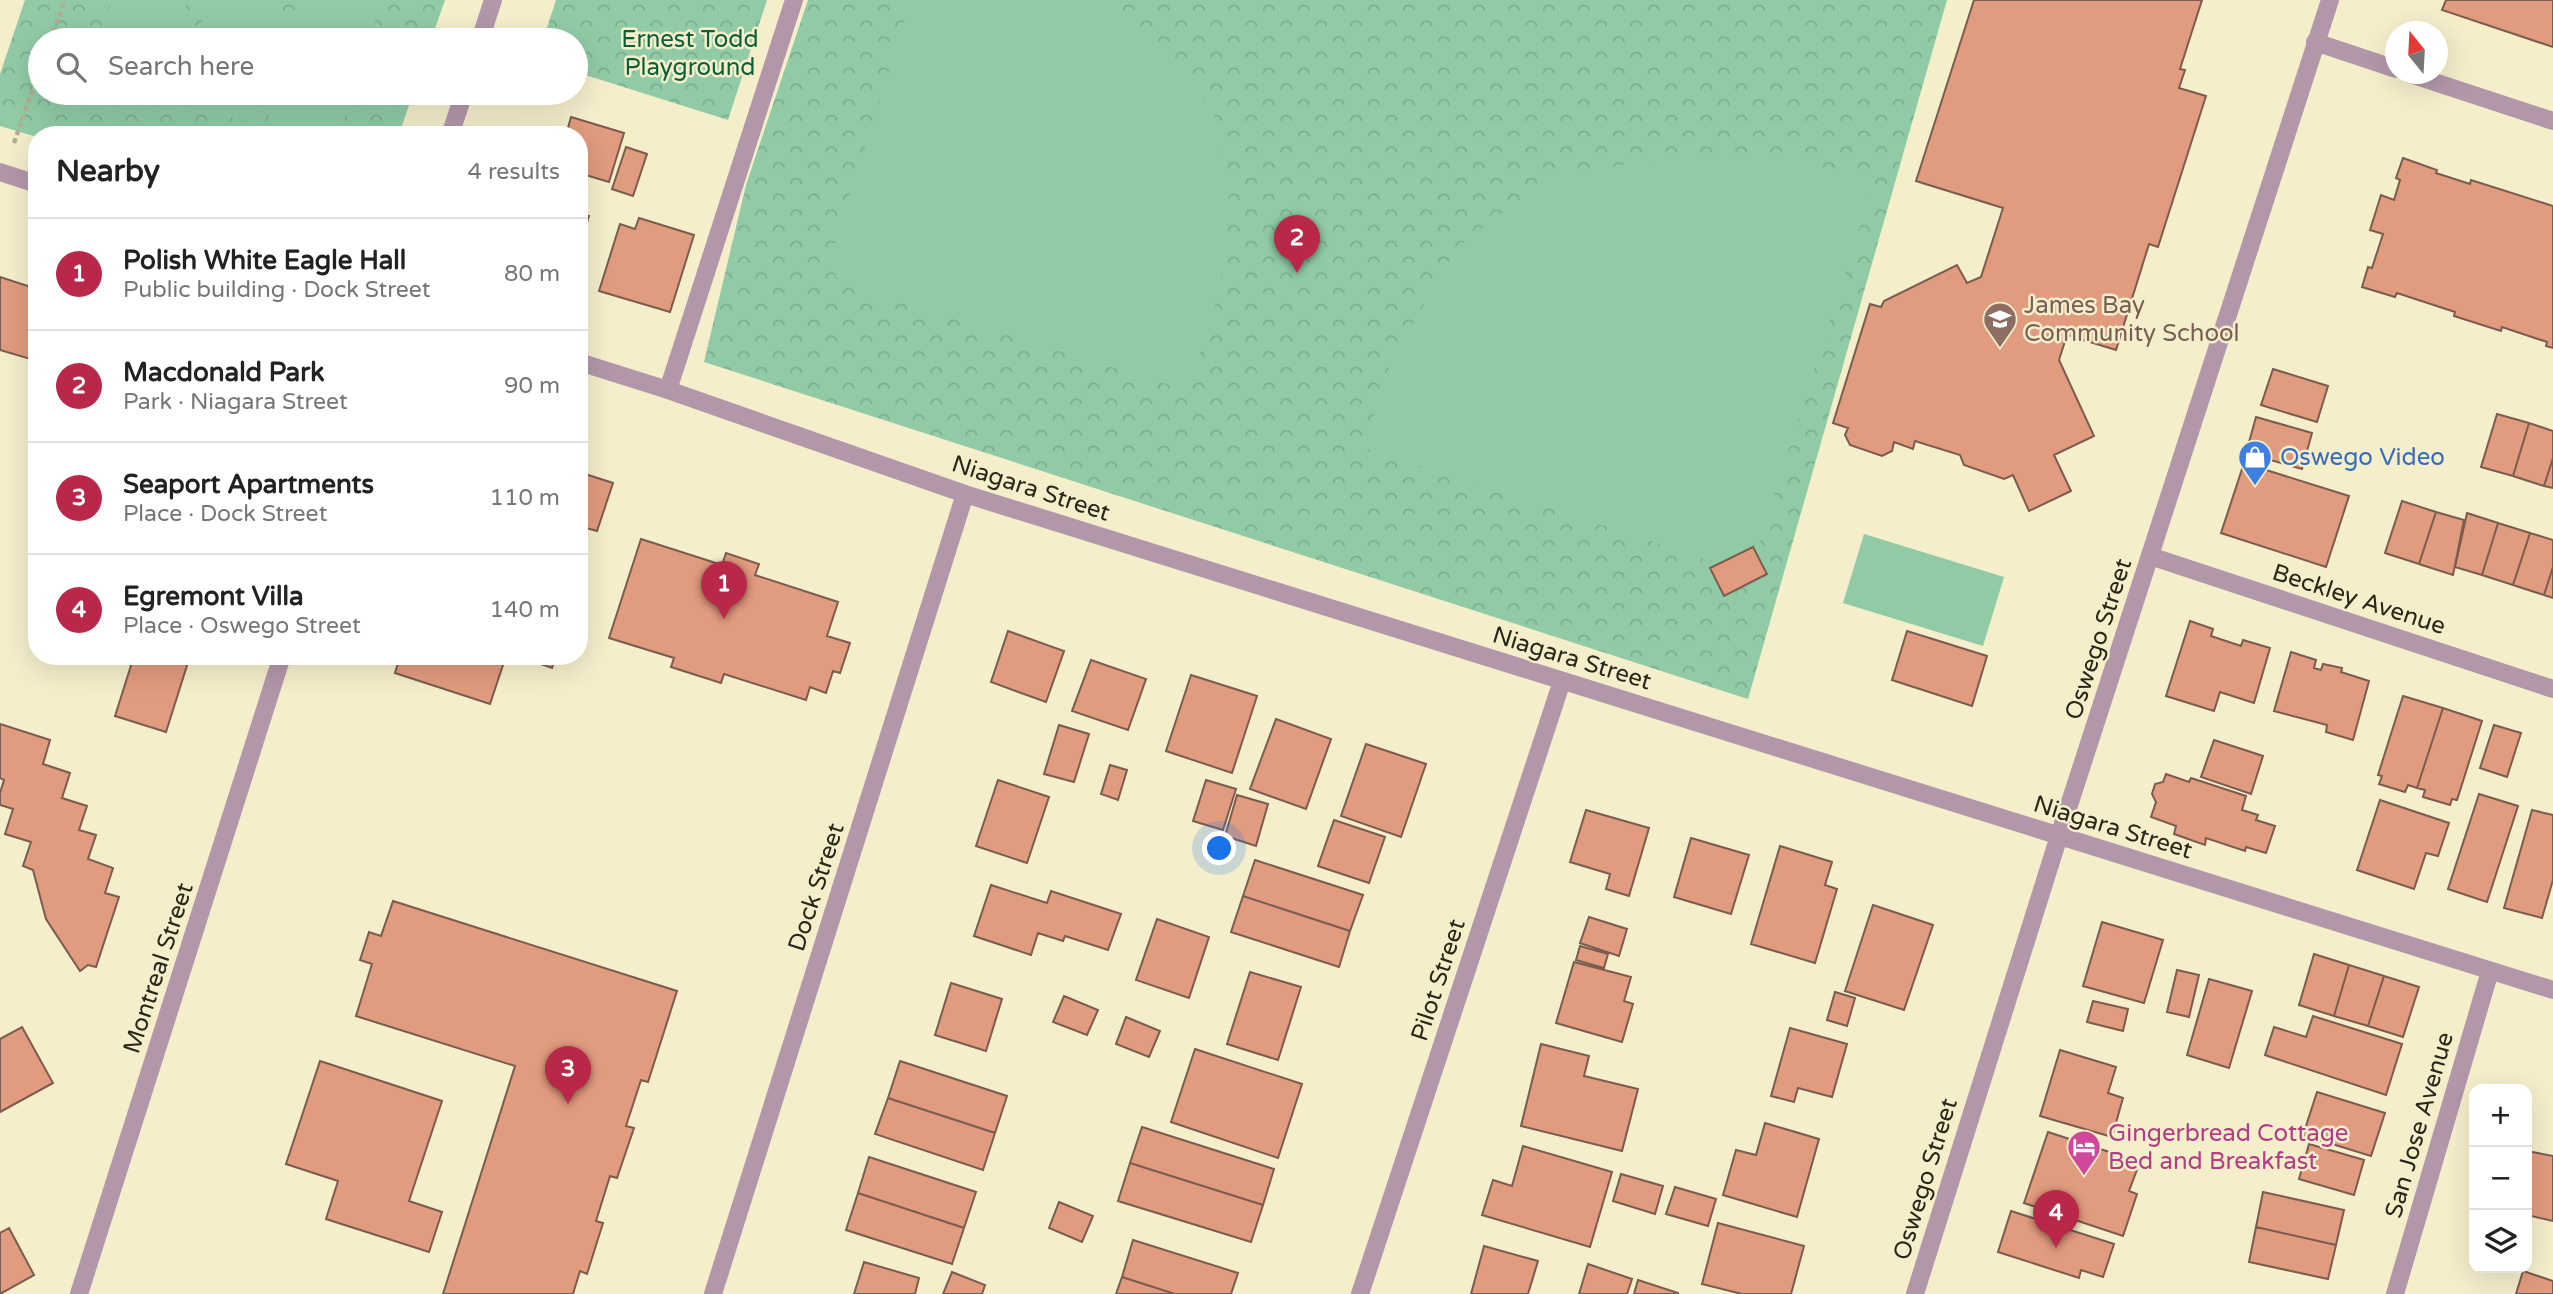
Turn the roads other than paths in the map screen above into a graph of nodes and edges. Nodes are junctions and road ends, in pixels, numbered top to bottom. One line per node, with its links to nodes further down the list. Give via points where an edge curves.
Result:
1 (492, 0): 4 (street)
2 (794, 0): 14 (street)
3 (2330, 0): 5 (street, Oswego Street)
4 (484, 28)
5 (2315, 42): 6 (street); 16 (street, Oswego Street)
6 (2385, 65)
7 (2440, 84): 9 (street)
8 (460, 105): 10 (street)
9 (2553, 121)
10 (453, 126)
11 (1, 173): 12 (street)
12 (28, 181)
13 (588, 365): 14 (street, Niagara Street)
14 (668, 390): 15 (street, Niagara Street)
15 (965, 494): 18 (street, Niagara Street); 24 (street, Dock Street)
16 (2150, 556): 19 (street, Beckley Avenue); 20 (street, Oswego Street)
17 (279, 665): 23 (street, Montreal Street)
18 (1562, 681): 20 (street, Niagara Street); 25 (street, Pilot Street)
19 (2553, 689)
20 (2059, 836): 21 (street, Niagara Street); 26 (street, Oswego Street)
21 (2490, 971): 22 (street, Niagara Street); 27 (street, San Jose Avenue)
22 (2553, 990)
23 (79, 1294)
24 (713, 1294)
25 (1360, 1294)
26 (1915, 1294)
27 (2395, 1294)

